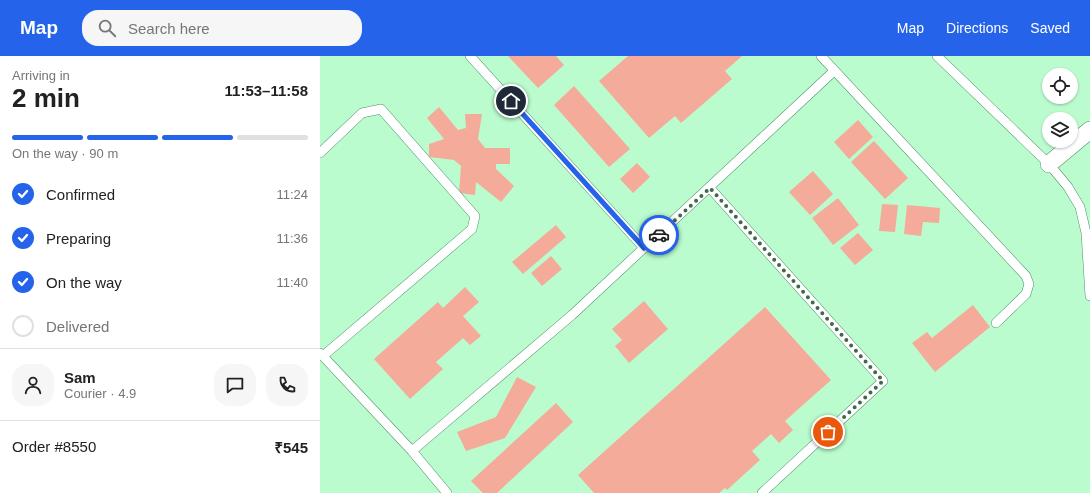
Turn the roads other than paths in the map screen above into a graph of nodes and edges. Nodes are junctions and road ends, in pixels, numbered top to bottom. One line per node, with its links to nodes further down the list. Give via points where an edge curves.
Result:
1 (470, 56): 9 (lane)
2 (821, 56): 4 (lane)
3 (937, 56): 7 (lane)
4 (834, 71): 8 (lane); 11 (lane, via 1026,276 1029,284 1026,294)
5 (1090, 130): 7 (street)
6 (320, 153): 12 (lane, via 362,114 381,109 475,216 472,229)
7 (1049, 164): 10 (lane, via 1080,207 1086,233)
8 (710, 188): 9 (lane); 15 (lane, via 883,381)
9 (644, 248): 13 (lane, via 572,315)
10 (1090, 296)
11 (996, 323)
12 (322, 354): 13 (lane)
13 (412, 451): 14 (lane)
14 (447, 493)
15 (762, 493)

